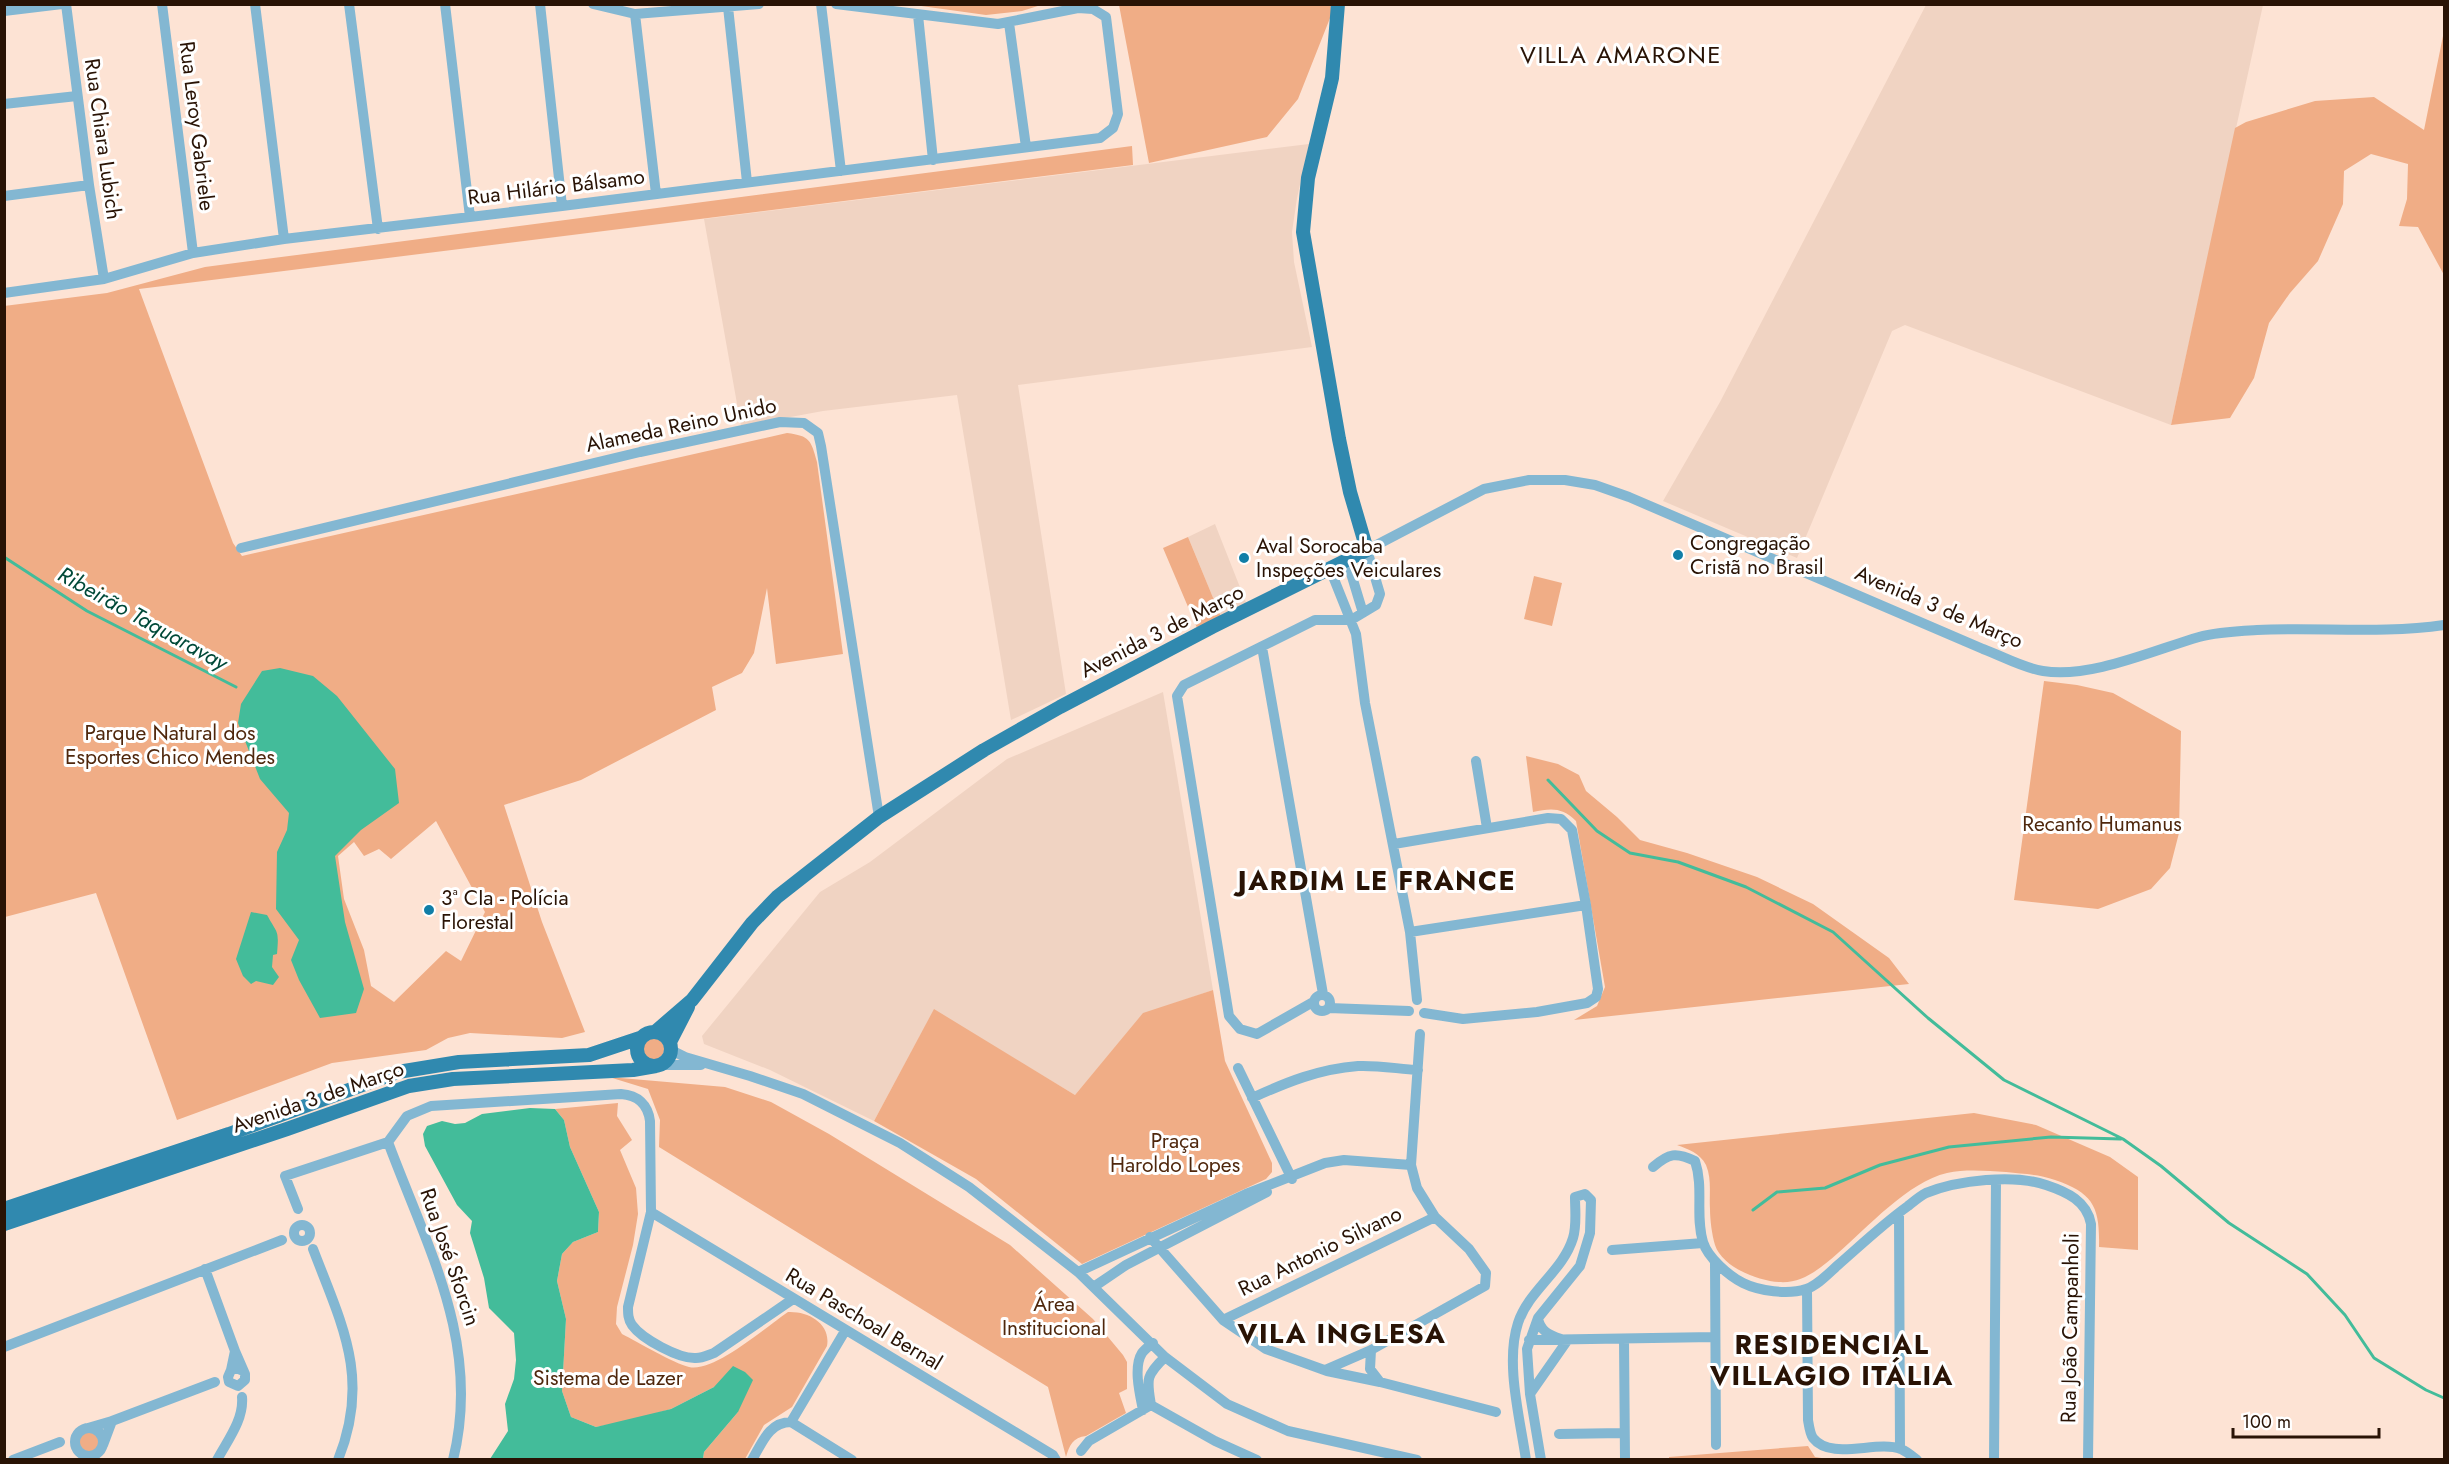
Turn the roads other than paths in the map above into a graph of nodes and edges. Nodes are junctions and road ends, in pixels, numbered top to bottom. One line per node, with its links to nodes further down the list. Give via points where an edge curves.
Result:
1 (62, 4): 14 (street)
2 (66, 4): 18 (street, Rua Chiara Lubich)
3 (162, 4): 31 (street, Rua Leroy Gabriele)
4 (255, 4): 30 (street)
5 (349, 4): 29 (street)
6 (445, 4): 28 (street)
7 (540, 4): 27 (street)
8 (593, 4): 15 (street)
9 (759, 4): 13 (street)
10 (821, 4): 22 (street)
11 (836, 4): 16 (street)
12 (1338, 4): 35 (main road, via 1332,78 1308,178 1304,232 1339,439)
13 (728, 7): 15 (street); 23 (street)
14 (4, 11)
15 (635, 14): 25 (street)
16 (918, 15): 17 (street); 21 (street)
17 (1009, 23): 20 (street); 20 (street, Rua Hilário Bálsamo, via 1078,8 1093,9 1106,17 1118,114 1113,128 1100,138)
18 (77, 96): 19 (street); 24 (street, Rua Chiara Lubich)
19 (4, 104)
20 (1026, 147): 21 (street, Rua Hilário Bálsamo)
21 (933, 160): 22 (street, Rua Hilário Bálsamo)
22 (841, 171): 23 (street, Rua Hilário Bálsamo)
23 (747, 182): 25 (street, Rua Hilário Bálsamo)
24 (89, 185): 26 (street); 32 (street, Rua Chiara Lubich)
25 (656, 194): 27 (street, Rua Hilário Bálsamo)
26 (4, 196)
27 (562, 207): 28 (street, Rua Hilário Bálsamo)
28 (470, 218): 29 (street, Rua Hilário Bálsamo)
29 (378, 229): 30 (street, Rua Hilário Bálsamo)
30 (284, 239): 31 (street, Rua Hilário Bálsamo)
31 (193, 252): 32 (street, Rua Hilário Bálsamo)
32 (104, 279): 33 (street, Rua Hilário Bálsamo)
33 (4, 293)
34 (242, 549): 43 (street, Alameda Reino Unido, via 640,452 780,422 804,423 818,433 821,446)
35 (1367, 550): 36 (main road, Avenida 3 de Março); 38 (street, via 1380,594 1376,605); 40 (street, Avenida 3 de Março, via 1484,489 1529,480 1565,480 1629,497 2042,671 2098,668 2200,637 2257,630 2366,631)
36 (1347, 560): 37 (main road, Avenida 3 de Março); 38 (street)
37 (1330, 568): 39 (street); 43 (main road, Avenida 3 de Março, via 1060,707)
38 (1364, 613): 39 (street)
39 (1351, 620): 41 (street, via 1315,621); 45 (street)
40 (2445, 625)
41 (1262, 646): 48 (street); 51 (street, via 1184,685 1177,696 1229,1016 1240,1029 1257,1034)
42 (1476, 761): 44 (street)
43 (879, 817): 49 (main road, Avenida 3 de Março, via 777,897)
44 (1487, 828): 45 (street); 46 (street, via 1562,819 1572,830)
45 (1394, 844): 47 (street)
46 (1586, 905): 47 (street); 54 (street, via 1596,997 1587,1003 1537,1012 1463,1019)
47 (1410, 932): 50 (street)
48 (1323, 994): 51 (street); 52 (street, via 1329,999)
49 (692, 1000): 55 (main road, Avenida 3 de Março); 58 (main road, Avenida 3 de Março)
50 (1418, 1000): 53 (street, via 1410,1004); 54 (street, via 1424,1004)
51 (1313, 1002): 52 (street, via 1320,1011)
52 (1329, 1008): 53 (street)
53 (1410, 1011): 54 (street, via 1416,1016)
54 (1424, 1013)
55 (655, 1032): 57 (main road); 58 (main road, via 664,1035)
56 (1420, 1034): 62 (street)
57 (640, 1038): 59 (main road, via 639,1056 646,1064); 69 (main road, Avenida 3 de Março, via 581,1056 459,1062 398,1072 230,1134)
58 (671, 1046): 59 (main road, via 668,1059); 60 (street, via 684,1057)
59 (658, 1065): 60 (street); 73 (main road, Avenida 3 de Março, via 633,1070 453,1079 409,1086)
60 (722, 1067): 83 (street, via 803,1094 900,1143 969,1187)
61 (1238, 1068): 63 (street)
62 (1418, 1070): 63 (street, via 1360,1066 1331,1070 1299,1077); 65 (street)
63 (1252, 1098): 67 (street)
64 (388, 1142): 70 (street, via 407,1116 431,1106 627,1094 641,1101 650,1116); 74 (street, via 285,1176 298,1209); 124 (street, Rua José Sforcin, via 450,1304 459,1348 462,1398)
65 (1411, 1165): 67 (street, via 1344,1160); 72 (street, via 1417,1188)
66 (1653, 1167): 76 (street, via 1664,1157 1681,1155 1695,1161 1700,1177)
67 (1291, 1177): 75 (street); 77 (street)
68 (1996, 1180): 71 (street, via 1965,1183 1925,1194); 133 (street); 134 (street, Rua João Campanholi, via 2036,1181 2079,1200 2089,1212)
69 (4, 1209)
70 (651, 1212): 88 (street, Rua Paschoal Bernal); 88 (street, via 628,1318 656,1344 682,1356 703,1358)
71 (1899, 1212): 86 (street); 116 (street)
72 (1435, 1217): 90 (street, Rua Antonio Silvano); 98 (street, via 1469,1249 1486,1273 1485,1286)
73 (4, 1224)
74 (301, 1233): 82 (street); 123 (street, via 313,1249 348,1341 353,1400)
75 (1150, 1237): 77 (street); 83 (street)
76 (1703, 1243): 78 (street); 79 (street)
77 (1159, 1247): 85 (street); 90 (street)
78 (1612, 1250)
79 (1715, 1261): 84 (street); 87 (street)
80 (1580, 1266): 81 (street); 81 (street, via 1590,1233 1591,1200 1585,1194 1575,1197 1572,1239); 89 (street)
81 (1556, 1267): 129 (street, via 1534,1292 1514,1340 1514,1382)
82 (205, 1269): 97 (street); 99 (street)
83 (1078, 1272): 85 (street)
84 (1734, 1279): 86 (street, via 1748,1286 1784,1292); 87 (street, via 1721,1287)
85 (1095, 1286): 96 (street)
86 (1807, 1289): 116 (street, via 1808,1420 1812,1437 1822,1446)
87 (1715, 1297): 92 (street)
88 (793, 1299): 91 (street, Rua Paschoal Bernal)
89 (1538, 1318): 94 (street); 95 (street, via 1544,1330)
90 (1222, 1320): 101 (street, via 1266,1349)
91 (845, 1331): 110 (street); 127 (street, Rua Paschoal Bernal)
92 (1714, 1337): 93 (street); 115 (street)
93 (1624, 1340): 95 (street); 112 (street)
94 (1529, 1341): 95 (street); 105 (street)
95 (1567, 1341): 105 (street)
96 (1153, 1343): 100 (street); 107 (street, via 1139,1361 1139,1383)
97 (4, 1347)
98 (1371, 1350): 101 (street); 104 (street, via 1370,1369)
99 (235, 1351): 102 (street); 103 (street)
100 (1165, 1357): 107 (street, via 1147,1379); 128 (street, via 1227,1404 1278,1427)
101 (1325, 1370): 104 (street)
102 (244, 1376): 103 (street, via 236,1368); 103 (street, via 241,1385); 106 (street)
103 (230, 1377): 106 (street); 109 (street)
104 (1380, 1382): 108 (street)
105 (1530, 1394): 130 (street)
106 (242, 1397): 122 (street, via 238,1420)
107 (1147, 1408): 117 (street, via 1089,1441); 120 (street)
108 (1496, 1412)
109 (112, 1421): 111 (street); 118 (street)
110 (791, 1422): 125 (street, via 781,1422 771,1429); 126 (street)
111 (84, 1430): 114 (street); 118 (street, via 99,1433); 119 (street, via 76,1437)
112 (1623, 1433): 113 (street); 131 (street)
113 (1558, 1434)
114 (60, 1442): 119 (street); 121 (street)
115 (1716, 1445)
116 (1900, 1449): 132 (street)
117 (1081, 1451)
118 (98, 1452): 119 (street, via 90,1456)
119 (80, 1454)
120 (1249, 1458)
121 (14, 1460)
122 (217, 1460)
123 (338, 1460)
124 (453, 1460)
125 (752, 1460)
126 (852, 1460)
127 (1056, 1460)
128 (1416, 1460)
129 (1526, 1460)
130 (1541, 1460)
131 (1625, 1460)
132 (1917, 1460)
133 (1994, 1460)
134 (2088, 1460)

